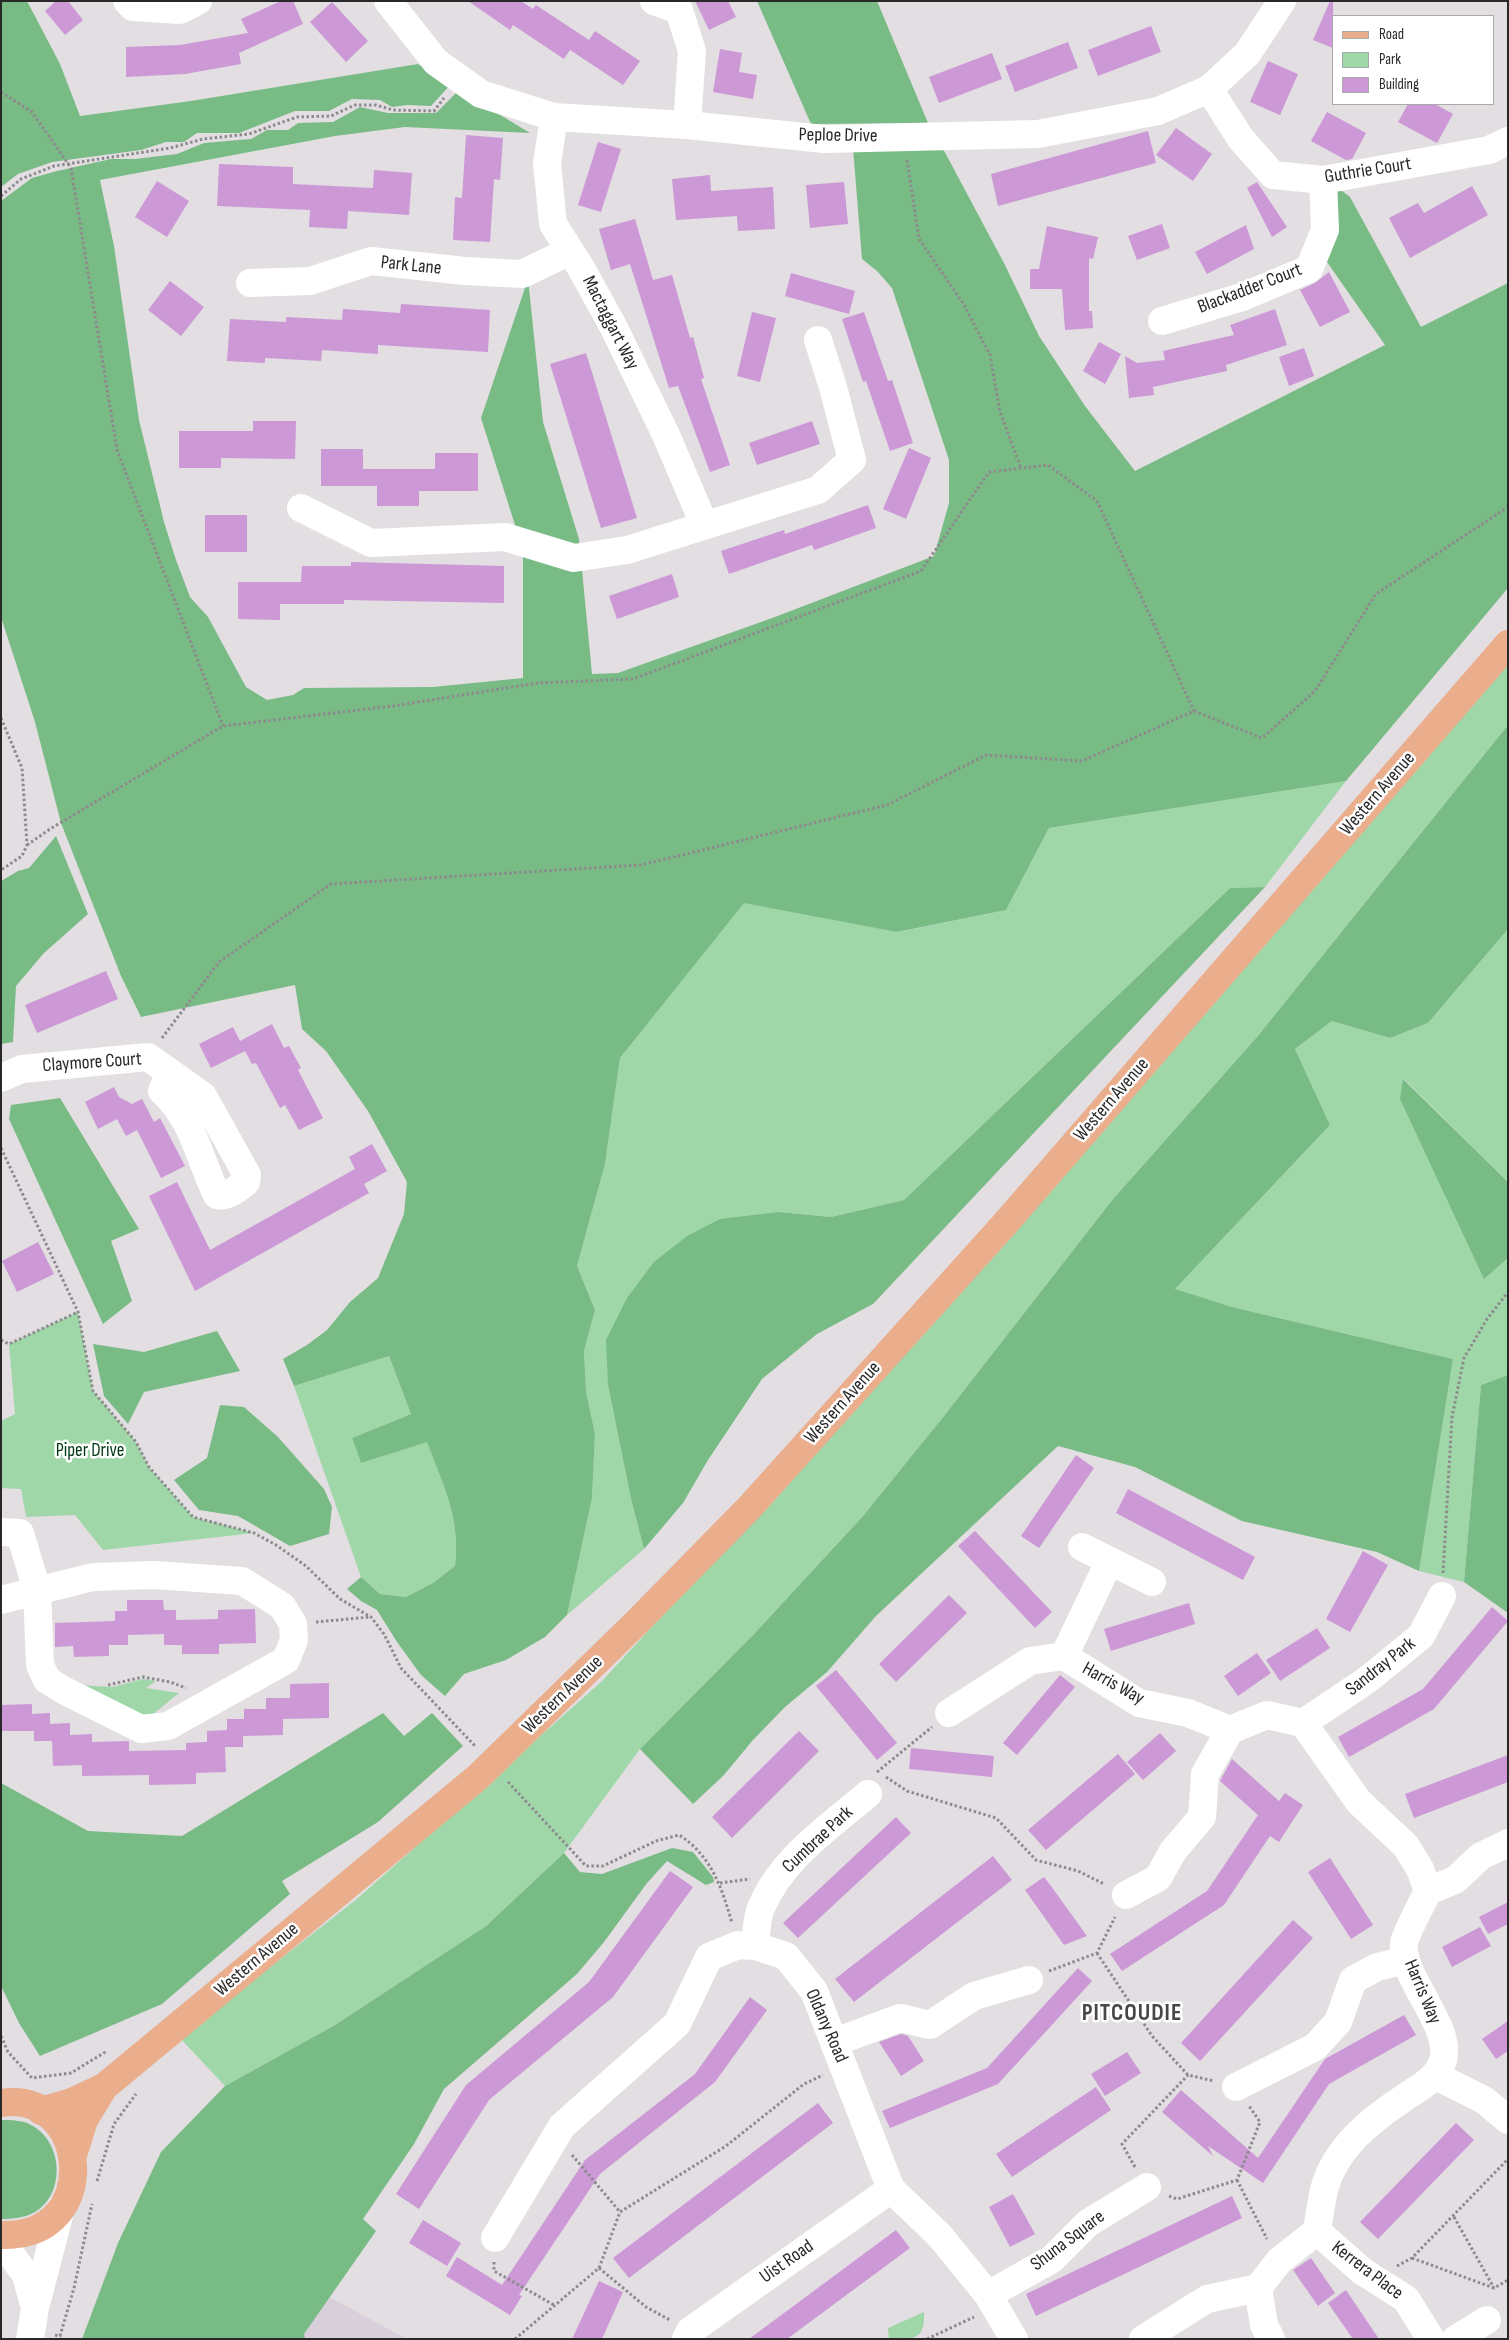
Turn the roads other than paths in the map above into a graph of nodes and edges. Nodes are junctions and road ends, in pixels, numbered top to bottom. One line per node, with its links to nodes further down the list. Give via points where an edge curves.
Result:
1 (127, 1): 2 (street, via 133,7 180,10)
2 (198, 1)
3 (388, 1): 7 (street, Peploe Drive, via 436,62 481,94)
4 (654, 1): 8 (street, via 679,10 692,51)
5 (1282, 1): 6 (street, Peploe Drive, via 1247,54)
6 (1209, 89): 8 (street, Peploe Drive, via 1158,111 1038,134 824,139); 10 (street, Guthrie Court, via 1241,139 1273,175)
7 (554, 117): 8 (street, Peploe Drive); 11 (street, Mactaggart Way, via 547,163 553,224)
8 (687, 126)
9 (1508, 141): 10 (street, Guthrie Court, via 1488,150)
10 (1323, 180): 13 (street, Blackadder Court, via 1325,230 1309,269 1242,297)
11 (570, 251): 12 (street, Park Lane, via 522,274 466,272 371,261 310,281); 16 (street, Mactaggart Way, via 613,326 666,434)
12 (250, 283)
13 (1162, 321)
14 (818, 340): 16 (street, via 852,460 818,490)
15 (301, 508): 16 (street, via 371,543 505,537 574,558 627,550)
16 (704, 524)
17 (1508, 644): 40 (main road, Western Avenue, via 1003,1226 748,1509 636,1624 478,1777)
18 (170, 1073): 18 (street, Claymore Court, via 203,1096 247,1175 246,1182 228,1194 217,1195 187,1122 162,1091); 19 (street, Claymore Court, via 148,1057 22,1069)
19 (1, 1078)
20 (1, 1532): 24 (street, via 20,1533)
21 (1082, 1547): 22 (street)
22 (1107, 1565): 23 (street); 27 (street)
23 (1152, 1582)
24 (37, 1590): 24 (street, via 40,1665 47,1680 141,1730 168,1726 286,1660 294,1640 293,1624 282,1606 242,1581 154,1575 93,1577); 26 (street)
25 (1442, 1596): 29 (street, Sandray Park, via 1421,1636 1368,1680)
26 (1, 1600)
27 (1064, 1656): 28 (street, via 1030,1661); 30 (street, Harris Way, via 1139,1702 1188,1713)
28 (950, 1713)
29 (1303, 1723): 30 (street, via 1267,1715); 33 (street, via 1359,1802 1406,1846)
30 (1230, 1730): 34 (street, via 1205,1774 1202,1817 1173,1851 1158,1878)
31 (872, 1783): 35 (street, Cumbrae Park, via 780,1874 760,1909)
32 (1508, 1842): 33 (street, via 1481,1856 1454,1880)
33 (1428, 1891): 36 (street, Harris Way, via 1404,1942)
34 (1126, 1895)
35 (747, 1946): 38 (street, Oldany Road, via 786,1956 814,1991); 51 (street, via 709,1957 677,2024 562,2126)
36 (1406, 1960): 39 (street, Harris Way, via 1443,2040 1443,2060); 41 (street, via 1377,1967 1353,1980 1338,2022 1315,2047)
37 (1029, 1980): 38 (street, via 974,1996 930,2025 900,2018)
38 (839, 2054): 47 (street, Oldany Road)
39 (1436, 2076): 44 (street, via 1484,2100); 49 (street, via 1382,2113 1358,2133 1341,2154 1324,2189)
40 (104, 2087): 43 (main road, Western Avenue, via 72,2102); 45 (main road, Western Avenue, via 84,2120)
41 (1236, 2088)
42 (3, 2101): 43 (main road)
43 (41, 2110): 45 (main road, via 61,2130)
44 (1506, 2116)
45 (73, 2155): 48 (main road, via 74,2174)
46 (1147, 2187): 54 (street, Shuna Square, via 1088,2223 1052,2259)
47 (891, 2189): 54 (street, Oldany Road, via 940,2236); 57 (street, Uist Road)
48 (62, 2208): 50 (main road, via 48,2222 32,2231 14,2236); 56 (street)
49 (1317, 2231): 53 (street, via 1279,2261); 61 (street, Kerrera Place, via 1362,2272 1406,2299)
50 (1, 2235)
51 (495, 2238)
52 (1, 2241): 56 (street, via 26,2275)
53 (1258, 2288): 59 (street, via 1207,2299); 60 (street, via 1264,2325)
54 (992, 2301): 58 (street, Oldany Road)
55 (1486, 2320): 62 (street)
56 (32, 2326)
57 (688, 2335)
58 (1014, 2339)
59 (1143, 2339)
60 (1271, 2339)
61 (1431, 2339)
62 (1456, 2339)

